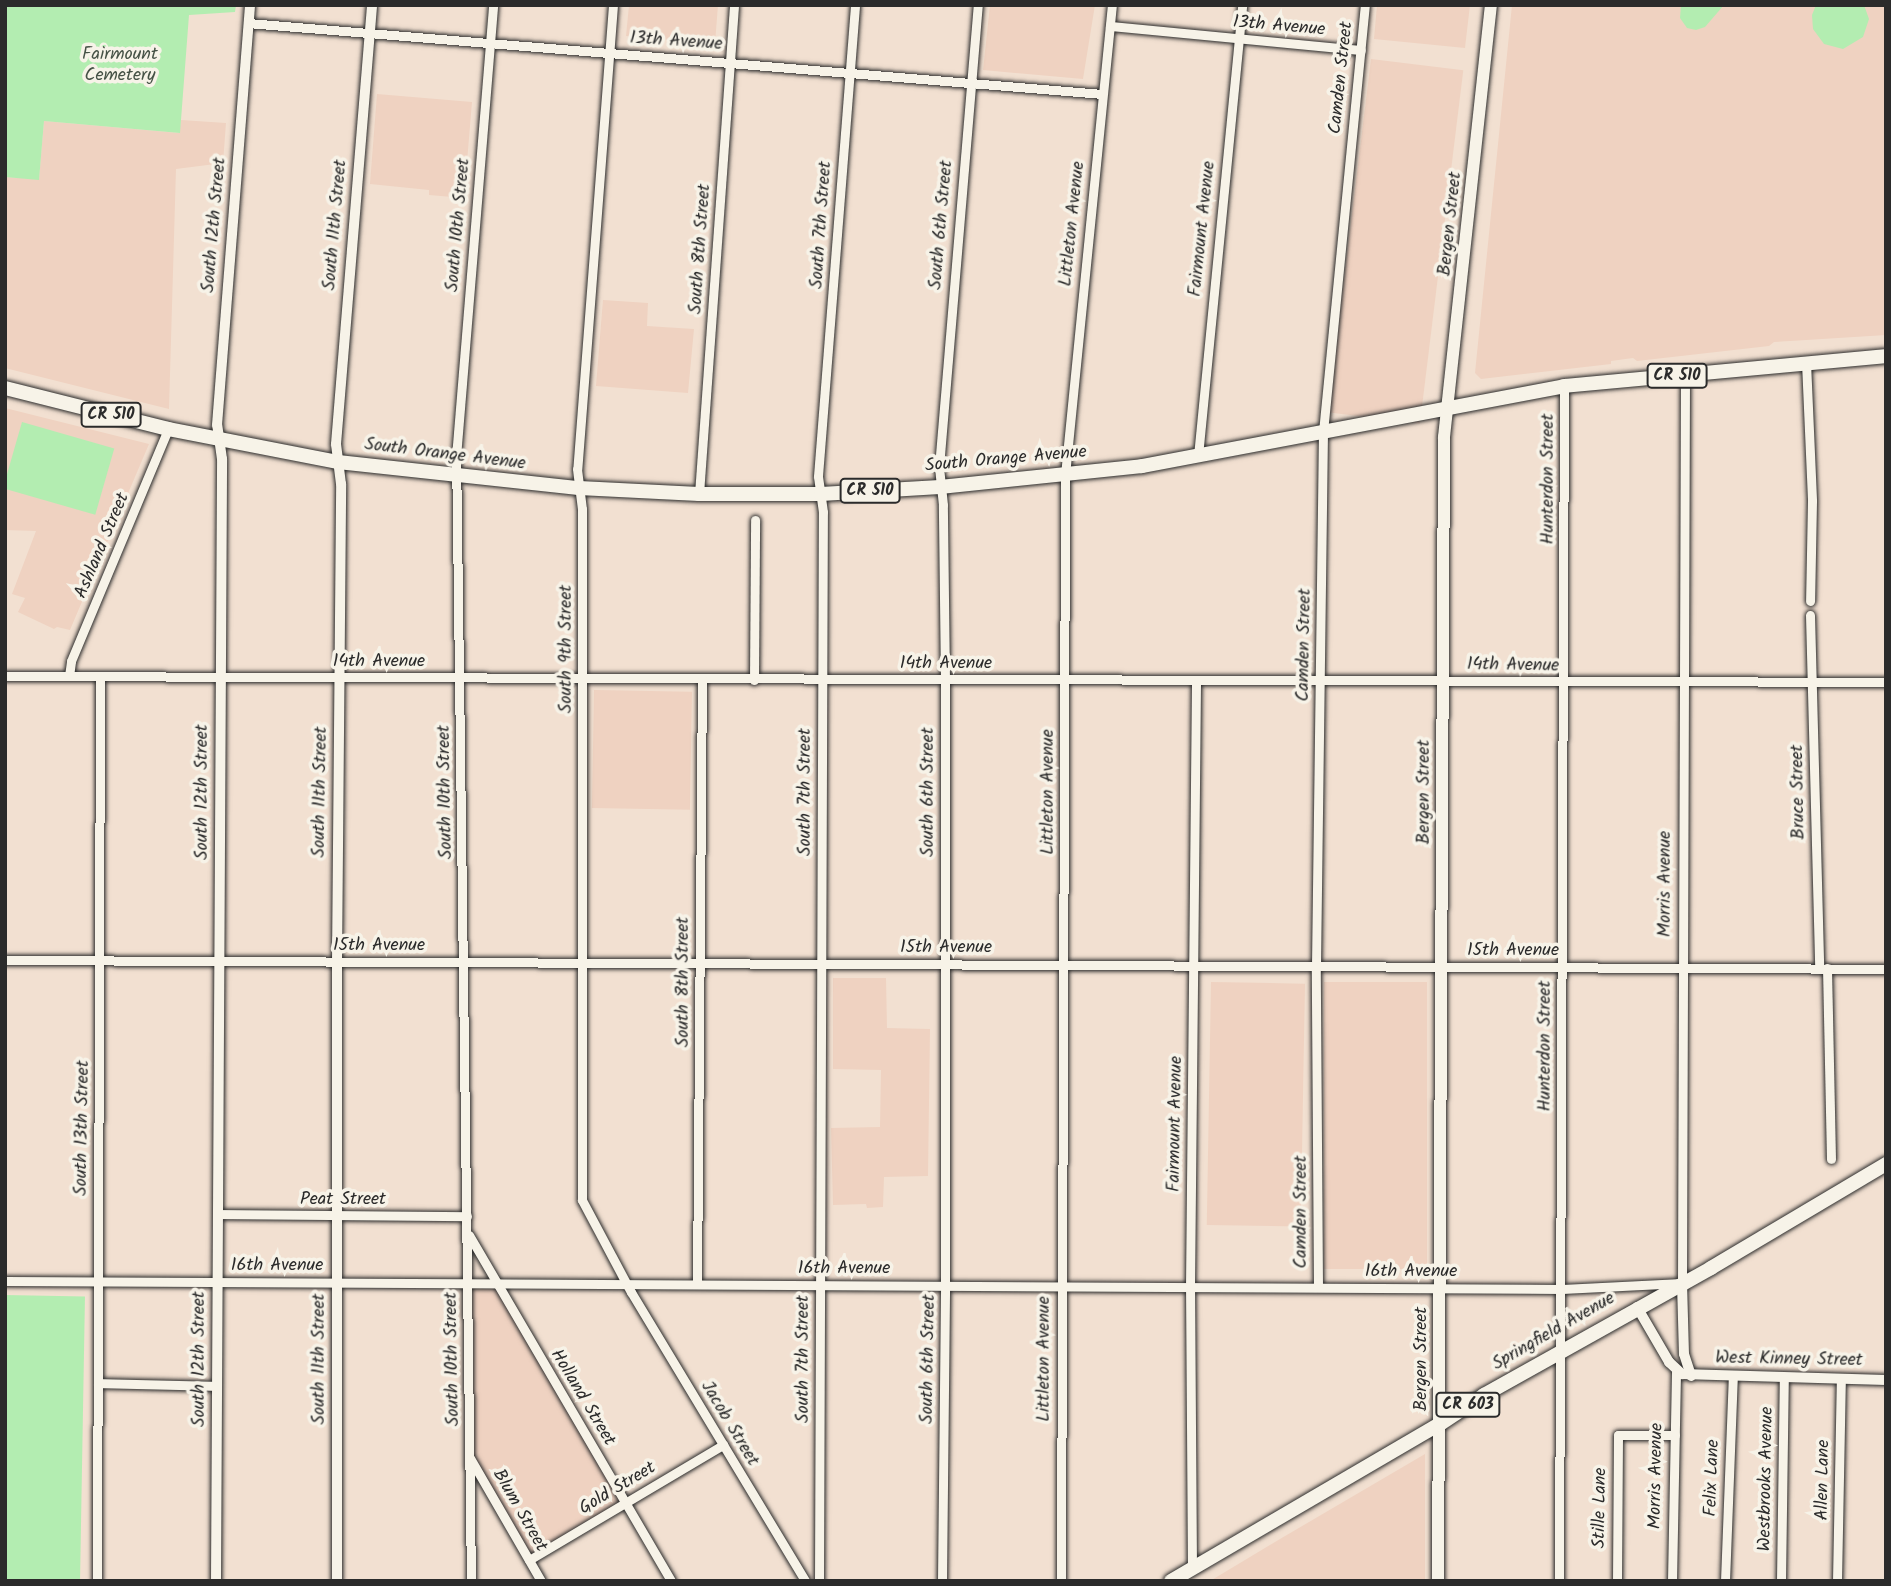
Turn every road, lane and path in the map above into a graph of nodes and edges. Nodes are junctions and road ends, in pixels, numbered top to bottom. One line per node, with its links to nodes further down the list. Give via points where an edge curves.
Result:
1 (250, 5): 12 (street, South 12th Street)
2 (372, 5): 14 (street, South 11th Street)
3 (493, 5): 16 (street, South 10th Street)
4 (612, 5): 18 (street, South 9th Street)
5 (734, 5): 19 (street, South 8th Street)
6 (855, 5): 20 (street, South 7th Street)
7 (978, 5): 21 (street, South 6th Street)
8 (1112, 5): 13 (street, Littleton Avenue)
9 (1242, 5): 15 (street, Fairmount Avenue)
10 (1365, 5): 17 (street, Camden Street)
11 (1492, 5): 28 (main road, Bergen Street)
12 (248, 23): 14 (street, 13th Avenue); 31 (street, South 12th Street)
13 (1110, 26): 15 (street, 13th Avenue); 22 (street, Littleton Avenue)
14 (369, 32): 16 (street, 13th Avenue); 33 (street, South 11th Street)
15 (1239, 39): 17 (street, 13th Avenue); 32 (street, Fairmount Avenue)
16 (490, 42): 18 (street, 13th Avenue); 35 (street, South 10th Street)
17 (1361, 50): 30 (street, Camden Street)
18 (609, 52): 19 (street, 13th Avenue); 37 (street, South 9th Street)
19 (729, 62): 20 (street, 13th Avenue); 39 (street, South 8th Street)
20 (849, 71): 21 (street, 13th Avenue); 38 (street, South 7th Street, via 818,475)
21 (970, 81): 22 (street, 13th Avenue); 36 (street, South 6th Street)
22 (1102, 94): 34 (street, Littleton Avenue)
23 (1886, 356): 24 (main road, South Orange Avenue / CR 510)
24 (1806, 362): 25 (main road, South Orange Avenue / CR 510); 41 (street, via 1812,501)
25 (1685, 376): 26 (main road, South Orange Avenue / CR 510); 58 (street, Morris Avenue)
26 (1564, 386): 28 (main road, South Orange Avenue / CR 510); 60 (street, Hunterdon Street)
27 (5, 388): 29 (main road, South Orange Avenue / CR 510)
28 (1448, 407): 30 (main road, South Orange Avenue / CR 510); 57 (main road, Bergen Street)
29 (168, 429): 31 (main road, South Orange Avenue / CR 510); 44 (street, Ashland Street, via 71,661)
30 (1323, 432): 32 (main road, South Orange Avenue / CR 510); 56 (street, Camden Street)
31 (218, 439): 33 (main road, South Orange Avenue / CR 510); 46 (street, South 12th Street, via 222,459)
32 (1198, 456): 34 (main road, South Orange Avenue / CR 510)
33 (338, 462): 35 (main road, South Orange Avenue / CR 510); 47 (street, South 11th Street)
34 (1065, 475): 36 (main road, South Orange Avenue / CR 510); 54 (street, Littleton Avenue)
35 (457, 477): 37 (main road, South Orange Avenue / CR 510); 48 (street, South 10th Street)
36 (940, 486): 38 (main road, South Orange Avenue / CR 510); 53 (street, South 6th Street)
37 (579, 488): 39 (main road, South Orange Avenue / CR 510); 49 (street, South 9th Street)
38 (821, 494): 39 (main road, South Orange Avenue / CR 510); 52 (street, South 7th Street)
39 (699, 495)
40 (755, 520): 51 (street)
41 (1810, 601)
42 (1810, 615): 61 (street, Bruce Street)
43 (5, 676): 44 (street, 14th Avenue)
44 (69, 676): 45 (street, 14th Avenue)
45 (100, 676): 46 (street, 14th Avenue); 63 (street, South 13th Street)
46 (222, 677): 47 (street, 14th Avenue); 64 (street, South 12th Street)
47 (340, 677): 48 (street, 14th Avenue); 65 (street, South 11th Street)
48 (460, 678): 49 (street, 14th Avenue); 66 (street, South 10th Street)
49 (583, 678): 50 (street, 14th Avenue); 67 (street, South 9th Street)
50 (702, 679): 51 (street, 14th Avenue); 68 (street, South 8th Street)
51 (754, 680): 52 (street, 14th Avenue)
52 (822, 680): 53 (street, 14th Avenue); 69 (street, South 7th Street)
53 (945, 680): 54 (street, 14th Avenue); 70 (street, South 6th Street)
54 (1065, 680): 55 (street, 14th Avenue); 71 (street, Littleton Avenue)
55 (1196, 680): 56 (street, 14th Avenue); 72 (street, Fairmount Avenue)
56 (1320, 680): 57 (street, 14th Avenue); 73 (street, Camden Street)
57 (1442, 681): 60 (street, 14th Avenue); 74 (main road, Bergen Street)
58 (1684, 682): 60 (street, 14th Avenue); 61 (street, 14th Avenue); 76 (street, Morris Avenue)
59 (1886, 682): 61 (street, 14th Avenue)
60 (1563, 683): 75 (street, Hunterdon Street)
61 (1812, 684): 77 (street, Bruce Street)
62 (5, 960): 63 (street, 15th Avenue)
63 (101, 961): 64 (street, 15th Avenue); 86 (street, South 13th Street)
64 (220, 961): 65 (street, 15th Avenue); 81 (street, South 12th Street)
65 (337, 962): 66 (street, 15th Avenue); 83 (street, South 11th Street)
66 (464, 962): 67 (street, 15th Avenue); 82 (street, South 10th Street)
67 (580, 963): 68 (street, 15th Avenue); 92 (street, South 9th Street, via 582,1200)
68 (700, 963): 69 (street, 15th Avenue); 93 (street, South 8th Street)
69 (821, 964): 70 (street, 15th Avenue); 94 (street, South 7th Street)
70 (945, 964): 71 (street, 15th Avenue); 95 (street, South 6th Street)
71 (1063, 965): 72 (street, 15th Avenue); 96 (street, Littleton Avenue)
72 (1193, 965): 73 (street, 15th Avenue); 97 (street, Fairmount Avenue)
73 (1316, 966): 74 (street, 15th Avenue); 98 (street, Camden Street)
74 (1443, 966): 75 (street, 15th Avenue); 99 (main road, Bergen Street)
75 (1562, 966): 76 (street, 15th Avenue); 100 (street, Hunterdon Street)
76 (1683, 968): 77 (street, 15th Avenue); 91 (street, Morris Avenue)
77 (1823, 968): 78 (street, 15th Avenue); 79 (street, Bruce Street)
78 (1886, 968)
79 (1831, 1159)
80 (1886, 1164): 91 (main road, Springfield Avenue / CR 603)
81 (218, 1214): 83 (street, Peat Street); 87 (street, South 12th Street)
82 (467, 1216): 83 (street, Peat Street); 84 (street, South 10th Street)
83 (338, 1217): 88 (street, South 11th Street)
84 (467, 1231): 89 (street, South 10th Street); 90 (street, Holland Street)
85 (5, 1281): 86 (street, 16th Avenue)
86 (97, 1281): 87 (street, 16th Avenue); 109 (street, South 13th Street)
87 (218, 1281): 88 (street, 16th Avenue); 110 (street, South 12th Street)
88 (338, 1282): 89 (street, 16th Avenue); 120 (street, South 11th Street)
89 (468, 1283): 90 (street, 16th Avenue); 114 (street, South 10th Street)
90 (495, 1283): 92 (street, 16th Avenue); 115 (street, Holland Street)
91 (1682, 1283): 100 (street, 16th Avenue); 101 (main road, Springfield Avenue / CR 603); 104 (street, Morris Avenue, via 1684,1354)
92 (627, 1284): 93 (street, 16th Avenue); 113 (street, Jacob Street)
93 (697, 1284): 94 (street, 16th Avenue)
94 (820, 1285): 95 (street, 16th Avenue); 125 (street, South 7th Street)
95 (945, 1286): 96 (street, 16th Avenue); 126 (street, South 6th Street)
96 (1060, 1286): 97 (street, 16th Avenue); 127 (street, Littleton Avenue)
97 (1190, 1287): 98 (street, 16th Avenue); 117 (street, Fairmount Avenue)
98 (1318, 1287): 99 (street, 16th Avenue)
99 (1440, 1288): 100 (street, 16th Avenue); 111 (main road, Bergen Street)
100 (1562, 1289): 102 (street, Hunterdon Street)
101 (1637, 1307): 102 (main road, Springfield Avenue / CR 603); 103 (street)
102 (1561, 1352): 111 (main road, Springfield Avenue / CR 603); 130 (street, Hunterdon Street)
103 (1676, 1371): 104 (street); 112 (street, Morris Avenue)
104 (1691, 1376): 105 (street, West Kinney Street)
105 (1733, 1376): 106 (street, West Kinney Street); 133 (street, Felix Lane)
106 (1784, 1378): 107 (street, West Kinney Street); 134 (street, Westbrooks Avenue)
107 (1841, 1380): 108 (street, West Kinney Street); 135 (street, Allen Lane)
108 (1886, 1380)
109 (98, 1383): 110 (street); 118 (street, South 13th Street)
110 (217, 1387): 119 (street, South 12th Street)
111 (1440, 1424): 117 (main road, Springfield Avenue / CR 603); 129 (main road, Bergen Street)
112 (1675, 1435): 131 (street, Stille Lane, via 1618,1435); 132 (street, Morris Avenue)
113 (723, 1445): 115 (street, Gold Street); 124 (street, Jacob Street)
114 (470, 1457): 116 (street, Blum Street); 121 (street, South 10th Street)
115 (625, 1503): 116 (street, Gold Street); 123 (street, Holland Street)
116 (529, 1560): 122 (street, Blum Street)
117 (1192, 1569): 128 (main road, Springfield Avenue / CR 603)
118 (97, 1581)
119 (216, 1581)
120 (337, 1581)
121 (471, 1581)
122 (541, 1581)
123 (671, 1581)
124 (805, 1581)
125 (819, 1581)
126 (942, 1581)
127 (1061, 1581)
128 (1171, 1581)
129 (1438, 1581)
130 (1559, 1581)
131 (1616, 1581)
132 (1672, 1581)
133 (1725, 1581)
134 (1781, 1581)
135 (1837, 1581)

